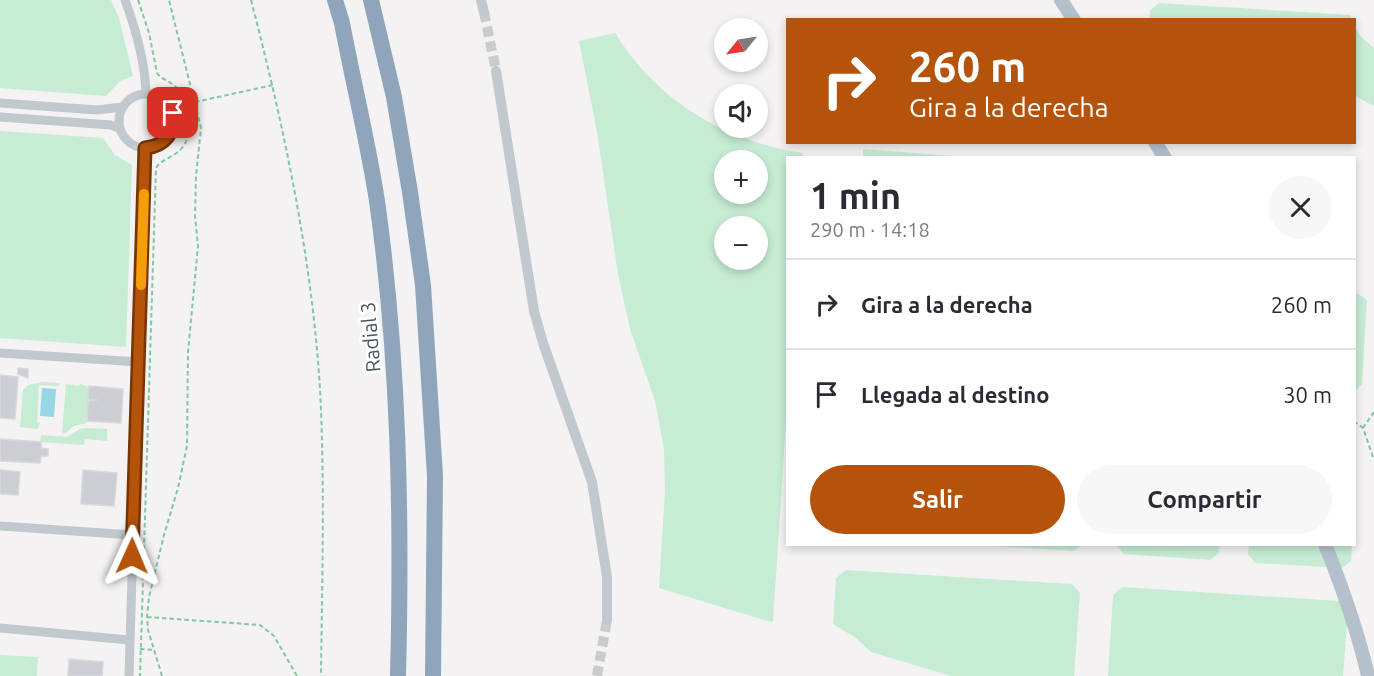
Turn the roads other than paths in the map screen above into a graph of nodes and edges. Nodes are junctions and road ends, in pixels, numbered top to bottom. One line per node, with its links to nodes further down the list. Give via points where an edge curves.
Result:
1 (125, 0): 9 (street, via 144,64)
2 (335, 0): 26 (highway, Radial 3, via 376,199 387,289 397,413)
3 (371, 0): 27 (highway, via 395,108 423,285 435,476)
4 (481, 0): 6 (street)
5 (1061, 0): 7 (main road)
6 (484, 12)
7 (1073, 18)
8 (496, 71): 22 (street, via 534,310 592,482 607,577)
9 (146, 93): 11 (street, via 132,97); 14 (street, via 155,94 169,105 174,122 162,144)
10 (0, 103): 11 (street, via 97,110)
11 (122, 107): 13 (street)
12 (0, 117): 13 (street, via 111,125)
13 (120, 129): 14 (street, via 130,142)
14 (145, 148): 16 (street)
15 (0, 353): 16 (street)
16 (139, 362): 18 (street)
17 (0, 526): 18 (street)
18 (133, 535): 24 (street)
19 (1318, 546): 21 (main road)
20 (1326, 546): 21 (main road)
21 (1341, 584): 28 (main road)
22 (606, 620)
23 (0, 628): 24 (street)
24 (129, 640): 25 (street)
25 (129, 676)
26 (398, 676)
27 (433, 676)
28 (1368, 676)

